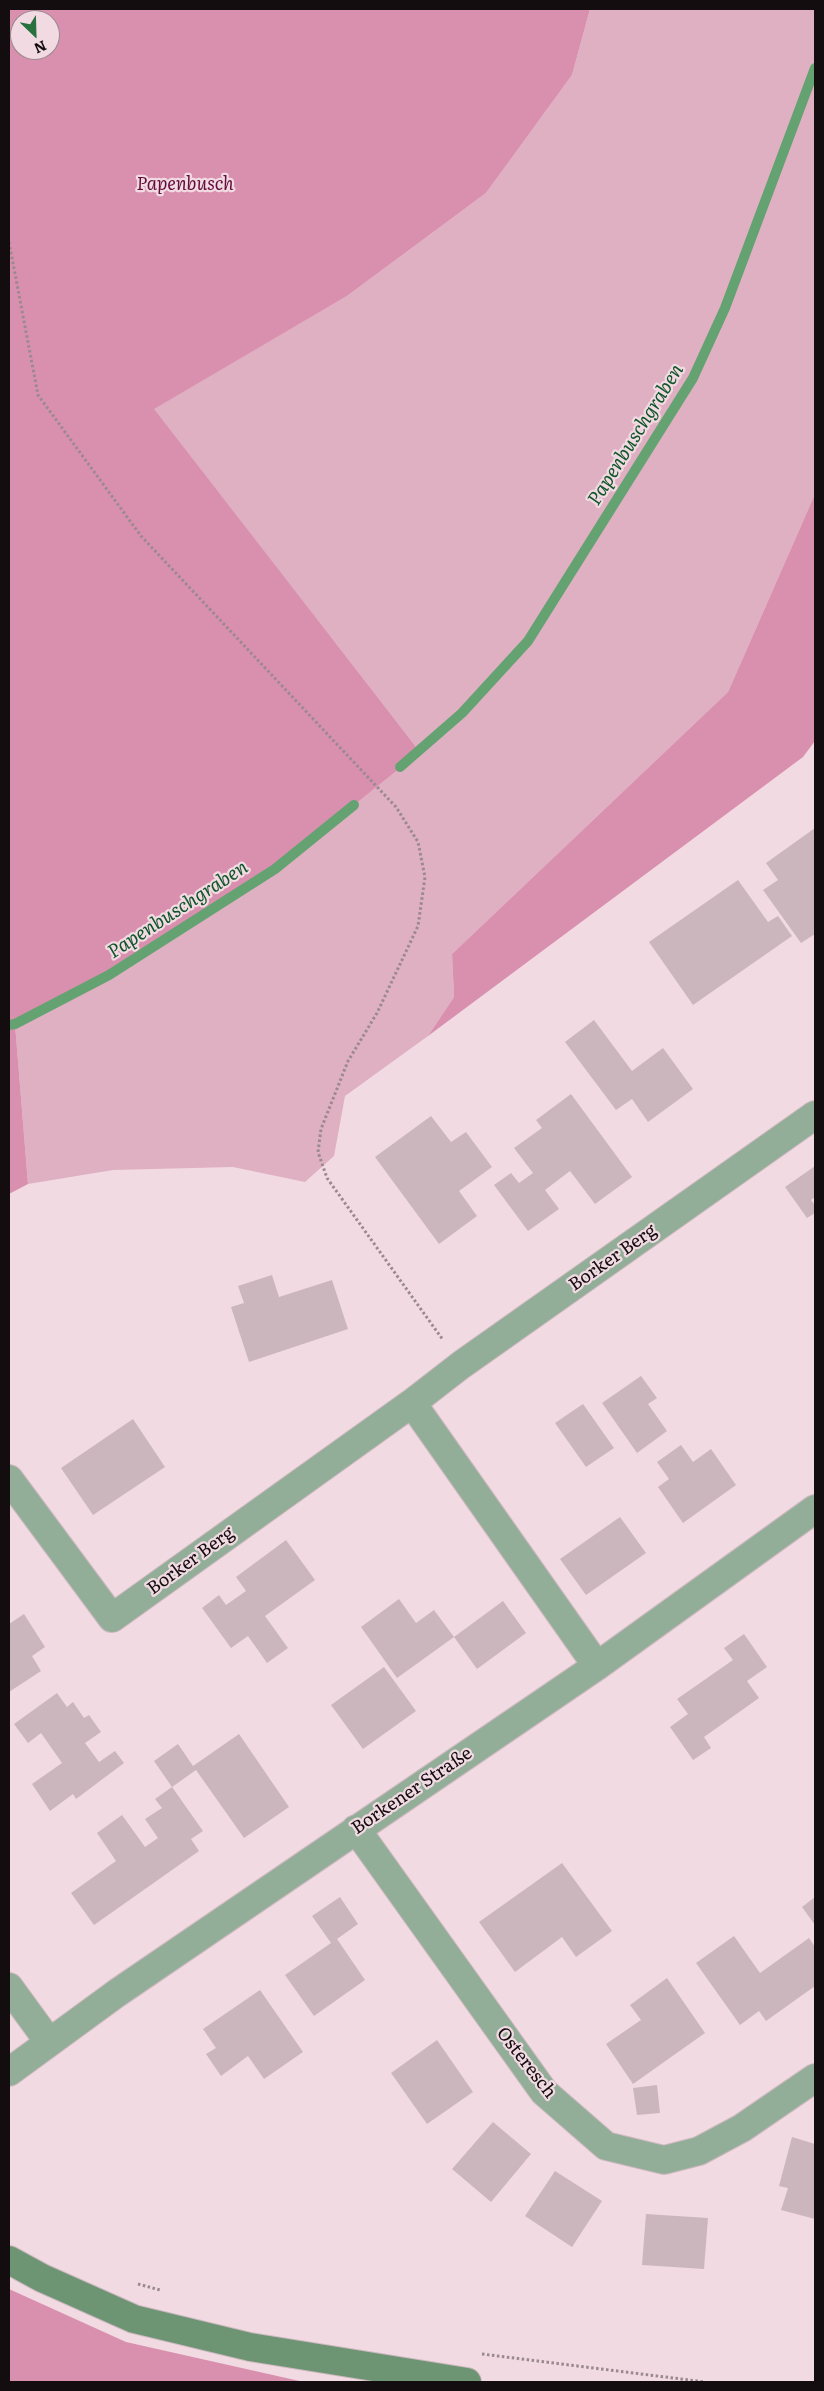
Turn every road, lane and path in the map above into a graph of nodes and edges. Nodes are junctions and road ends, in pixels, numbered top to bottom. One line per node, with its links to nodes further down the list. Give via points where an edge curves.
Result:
1 (9, 242): 3 (path, via 38,394 141,536 396,807 418,842 425,877 418,926 377,1013 348,1061 321,1129 318,1152 327,1178)
2 (815, 1115): 3 (street, Borker Berg)
3 (461, 1365): 4 (street, Borker Berg)
4 (412, 1403): 5 (street, Borker Berg, via 112,1618); 7 (street)
5 (9, 1479)
6 (815, 1509): 7 (street, Borkener Straße)
7 (597, 1666): 8 (street, Borkener Straße)
8 (356, 1829): 10 (street, Borkener Straße); 12 (street, Osteresch, via 544,2092 606,2146 664,2160 699,2151 742,2128)
9 (9, 1987): 10 (street)
10 (48, 2042): 11 (street, Borkener Straße)
11 (9, 2072)
12 (815, 2078)
13 (9, 2260): 17 (street, via 134,2319 250,2347)
14 (135, 2283): 15 (path)
15 (163, 2291)
16 (473, 2353): 18 (path)
17 (467, 2382)
18 (705, 2382)

